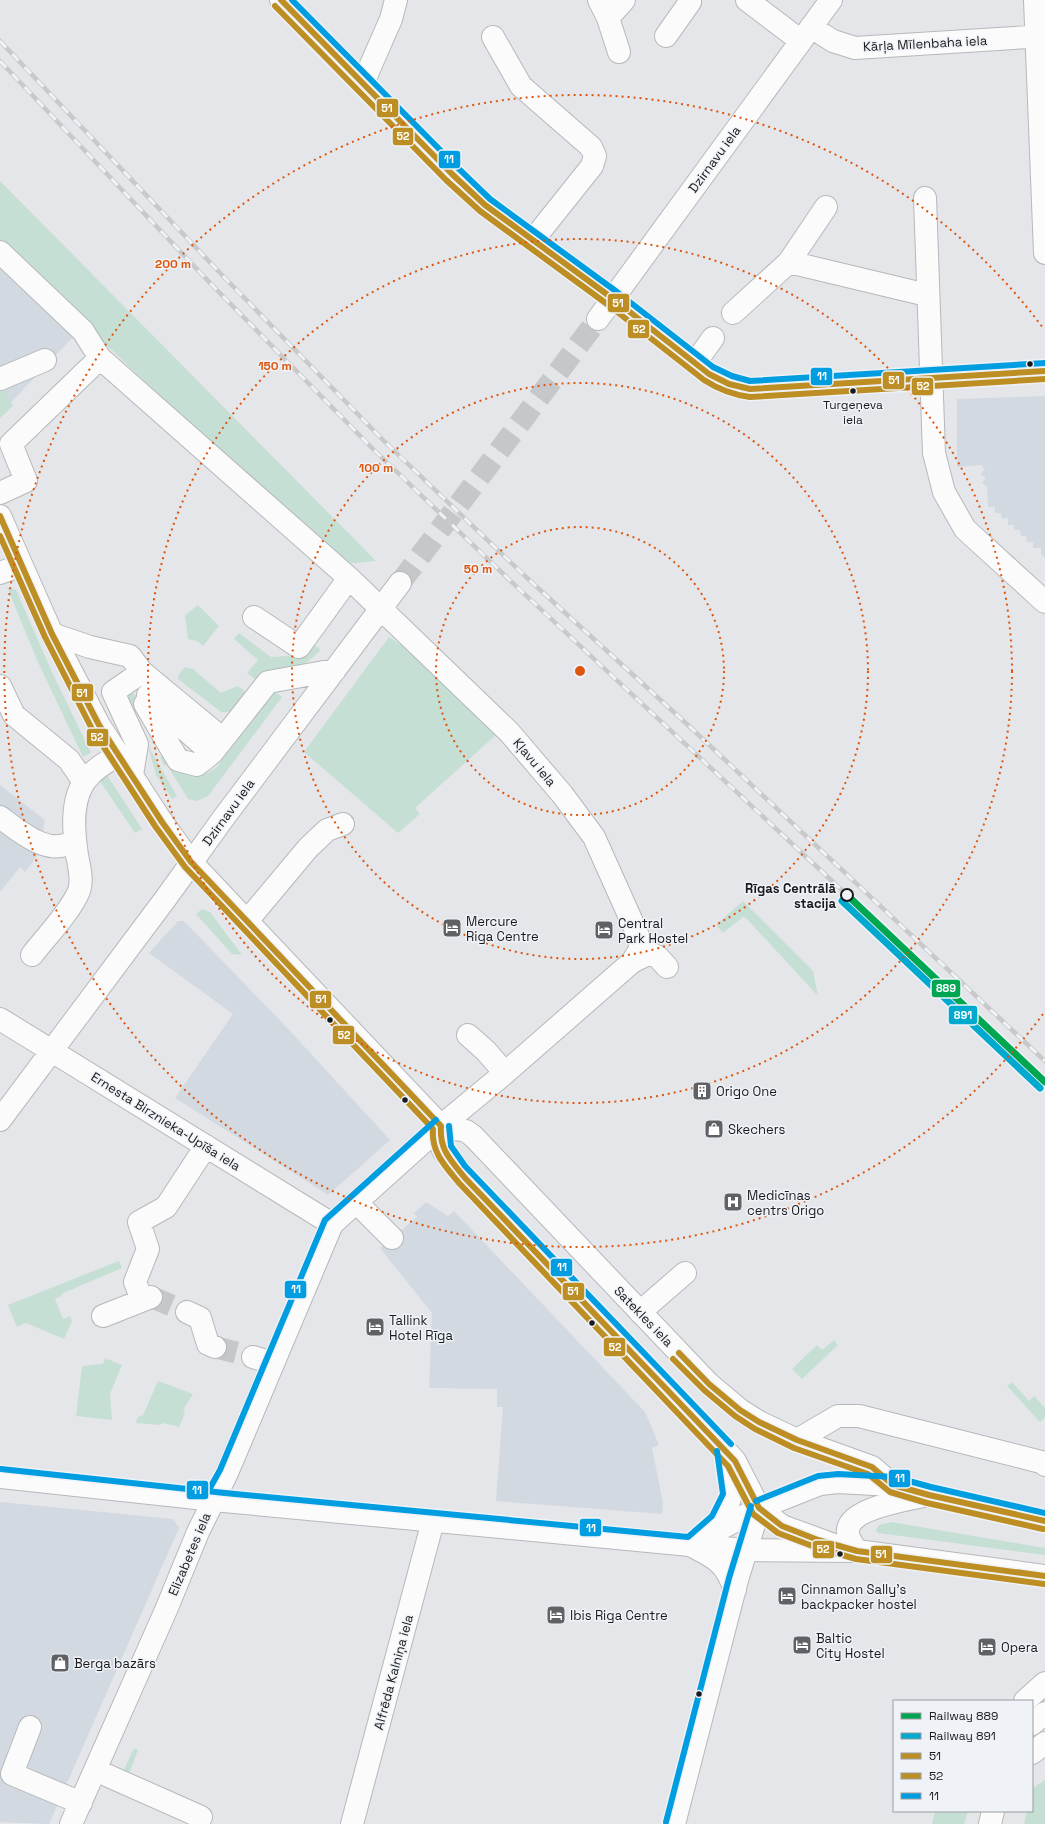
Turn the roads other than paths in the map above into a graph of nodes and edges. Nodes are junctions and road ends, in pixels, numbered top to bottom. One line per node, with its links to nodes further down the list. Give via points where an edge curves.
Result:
1 (281, 0): 14 (main road)
2 (396, 0): 14 (main road, via 391,19)
3 (624, 0): 8 (main road)
4 (689, 0): 10 (main road)
5 (747, 0): 9 (main road, Kārļa Mīlenbaha iela)
6 (831, 0): 9 (main road, Dzirnavu iela)
7 (1035, 0): 12 (main road)
8 (603, 9): 13 (main road)
9 (806, 34): 12 (main road, Kārļa Mīlenbaha iela, via 855,48); 22 (main road, Dzirnavu iela)
10 (666, 36)
11 (493, 37): 17 (main road, via 521,86 591,148 595,156 592,166)
12 (1040, 37): 19 (main road)
13 (619, 52)
14 (362, 83): 17 (main road, via 485,205)
15 (925, 198): 21 (main road)
16 (826, 207): 20 (main road)
17 (533, 240): 22 (main road)
18 (0, 252): 26 (main road, Kļavu iela, via 83,331)
19 (1045, 253)
20 (789, 262): 21 (main road); 23 (main road)
21 (927, 295): 30 (main road)
22 (612, 298): 24 (main road, Dzirnavu iela); 28 (main road)
23 (733, 313)
24 (598, 319)
25 (713, 338): 28 (main road)
26 (100, 358): 32 (main road, via 11,444 26,481); 36 (main road, Kļavu iela)
27 (45, 360): 31 (main road)
28 (695, 363): 30 (main road, via 734,387 750,388)
29 (1045, 371): 30 (main road)
30 (930, 377): 38 (main road, via 934,453 941,483 949,502 968,532)
31 (0, 378)
32 (0, 493)
33 (0, 516): 34 (main road)
34 (21, 565): 35 (main road); 41 (main road)
35 (0, 573)
36 (350, 578): 39 (main road, Kļavu iela); 40 (main road, via 299,647)
37 (400, 583): 39 (main road, Dzirnavu iela)
38 (1045, 602)
39 (381, 608): 42 (main road, Dzirnavu iela); 55 (main road, Kļavu iela, via 509,732 562,794 594,837 636,933)
40 (254, 617)
41 (52, 634): 43 (main road, via 90,647 130,656); 46 (main road, via 99,725)
42 (335, 670): 45 (main road, via 268,682); 52 (main road, Dzirnavu iela)
43 (142, 672): 45 (main road, via 188,708); 45 (main road, via 150,699); 47 (main road, via 113,692 137,744)
44 (0, 686): 48 (main road, via 14,715 69,760)
45 (217, 746)
46 (118, 754): 47 (main road); 48 (main road)
47 (132, 776): 52 (main road)
48 (84, 782): 51 (main road, via 73,812)
49 (0, 817): 51 (main road, via 48,846 63,847)
50 (343, 824): 53 (main road, via 327,830 308,848)
51 (75, 839): 54 (main road, via 80,872 79,890 72,904)
52 (191, 862): 53 (main road); 59 (main road, Dzirnavu iela)
53 (247, 921): 62 (main road)
54 (32, 955)
55 (637, 955): 56 (main road, Elizabetes iela, via 650,953 657,956); 60 (main road, Elizabetes iela)
56 (667, 967)
57 (0, 1019): 59 (main road, Ernesta Birznieka-Upīša iela)
58 (468, 1035): 60 (main road)
59 (52, 1050): 61 (main road, Dzirnavu iela); 63 (main road, Ernesta Birznieka-Upīša iela)
60 (506, 1073): 62 (main road, Elizabetes iela)
61 (0, 1120)
62 (441, 1126): 64 (main road, Elizabetes iela); 69 (main road, Satekles iela, via 460,1129 473,1136); 73 (main road, via 443,1150 465,1178)
63 (206, 1146): 65 (main road, Ernesta Birznieka-Upīša iela); 70 (main road, via 166,1207 139,1222 148,1249 136,1282 147,1298)
64 (356, 1202): 65 (main road, Elizabetes iela); 66 (main road)
65 (332, 1224): 78 (main road, Elizabetes iela, via 263,1360 227,1472)
66 (392, 1238)
67 (685, 1273): 69 (main road)
68 (187, 1312): 71 (main road, via 200,1318 208,1344)
69 (640, 1312): 72 (main road, Satekles iela, via 709,1384 740,1410)
70 (103, 1316)
71 (215, 1347)
72 (796, 1440): 74 (main road, via 838,1416 859,1416 1041,1462); 76 (main road, Satekles iela, via 872,1467)
73 (725, 1450): 79 (main road, via 735,1461); 82 (main road, via 731,1495 719,1521)
74 (1045, 1466)
75 (0, 1477): 78 (main road)
76 (893, 1485): 77 (main road); 79 (main road, via 838,1482 820,1484)
77 (929, 1495): 81 (main road); 84 (main road, via 879,1507 854,1519 848,1526 848,1536)
78 (213, 1499): 80 (main road); 94 (main road, Elizabetes iela)
79 (759, 1508): 82 (main road); 83 (main road); 84 (main road, via 782,1526)
80 (434, 1521): 82 (main road); 99 (main road, Alfrēda Kalniņa iela)
81 (1045, 1521)
82 (690, 1545): 83 (main road); 86 (main road, via 717,1560 730,1574)
83 (746, 1550): 84 (main road); 86 (main road)
84 (857, 1551): 85 (main road)
85 (1045, 1576)
86 (735, 1590): 100 (main road)
87 (1045, 1683): 88 (main road)
88 (1026, 1700)
89 (1045, 1713): 90 (main road)
90 (1033, 1723)
91 (30, 1727): 95 (main road, via 12,1774)
92 (1045, 1743): 93 (main road)
93 (1033, 1752)
94 (95, 1770): 95 (main road, Elizabetes iela); 97 (main road)
95 (81, 1803): 98 (main road, Elizabetes iela)
96 (993, 1812): 101 (main road)
97 (201, 1817)
98 (71, 1824)
99 (352, 1824)
100 (674, 1824)
101 (990, 1824)

